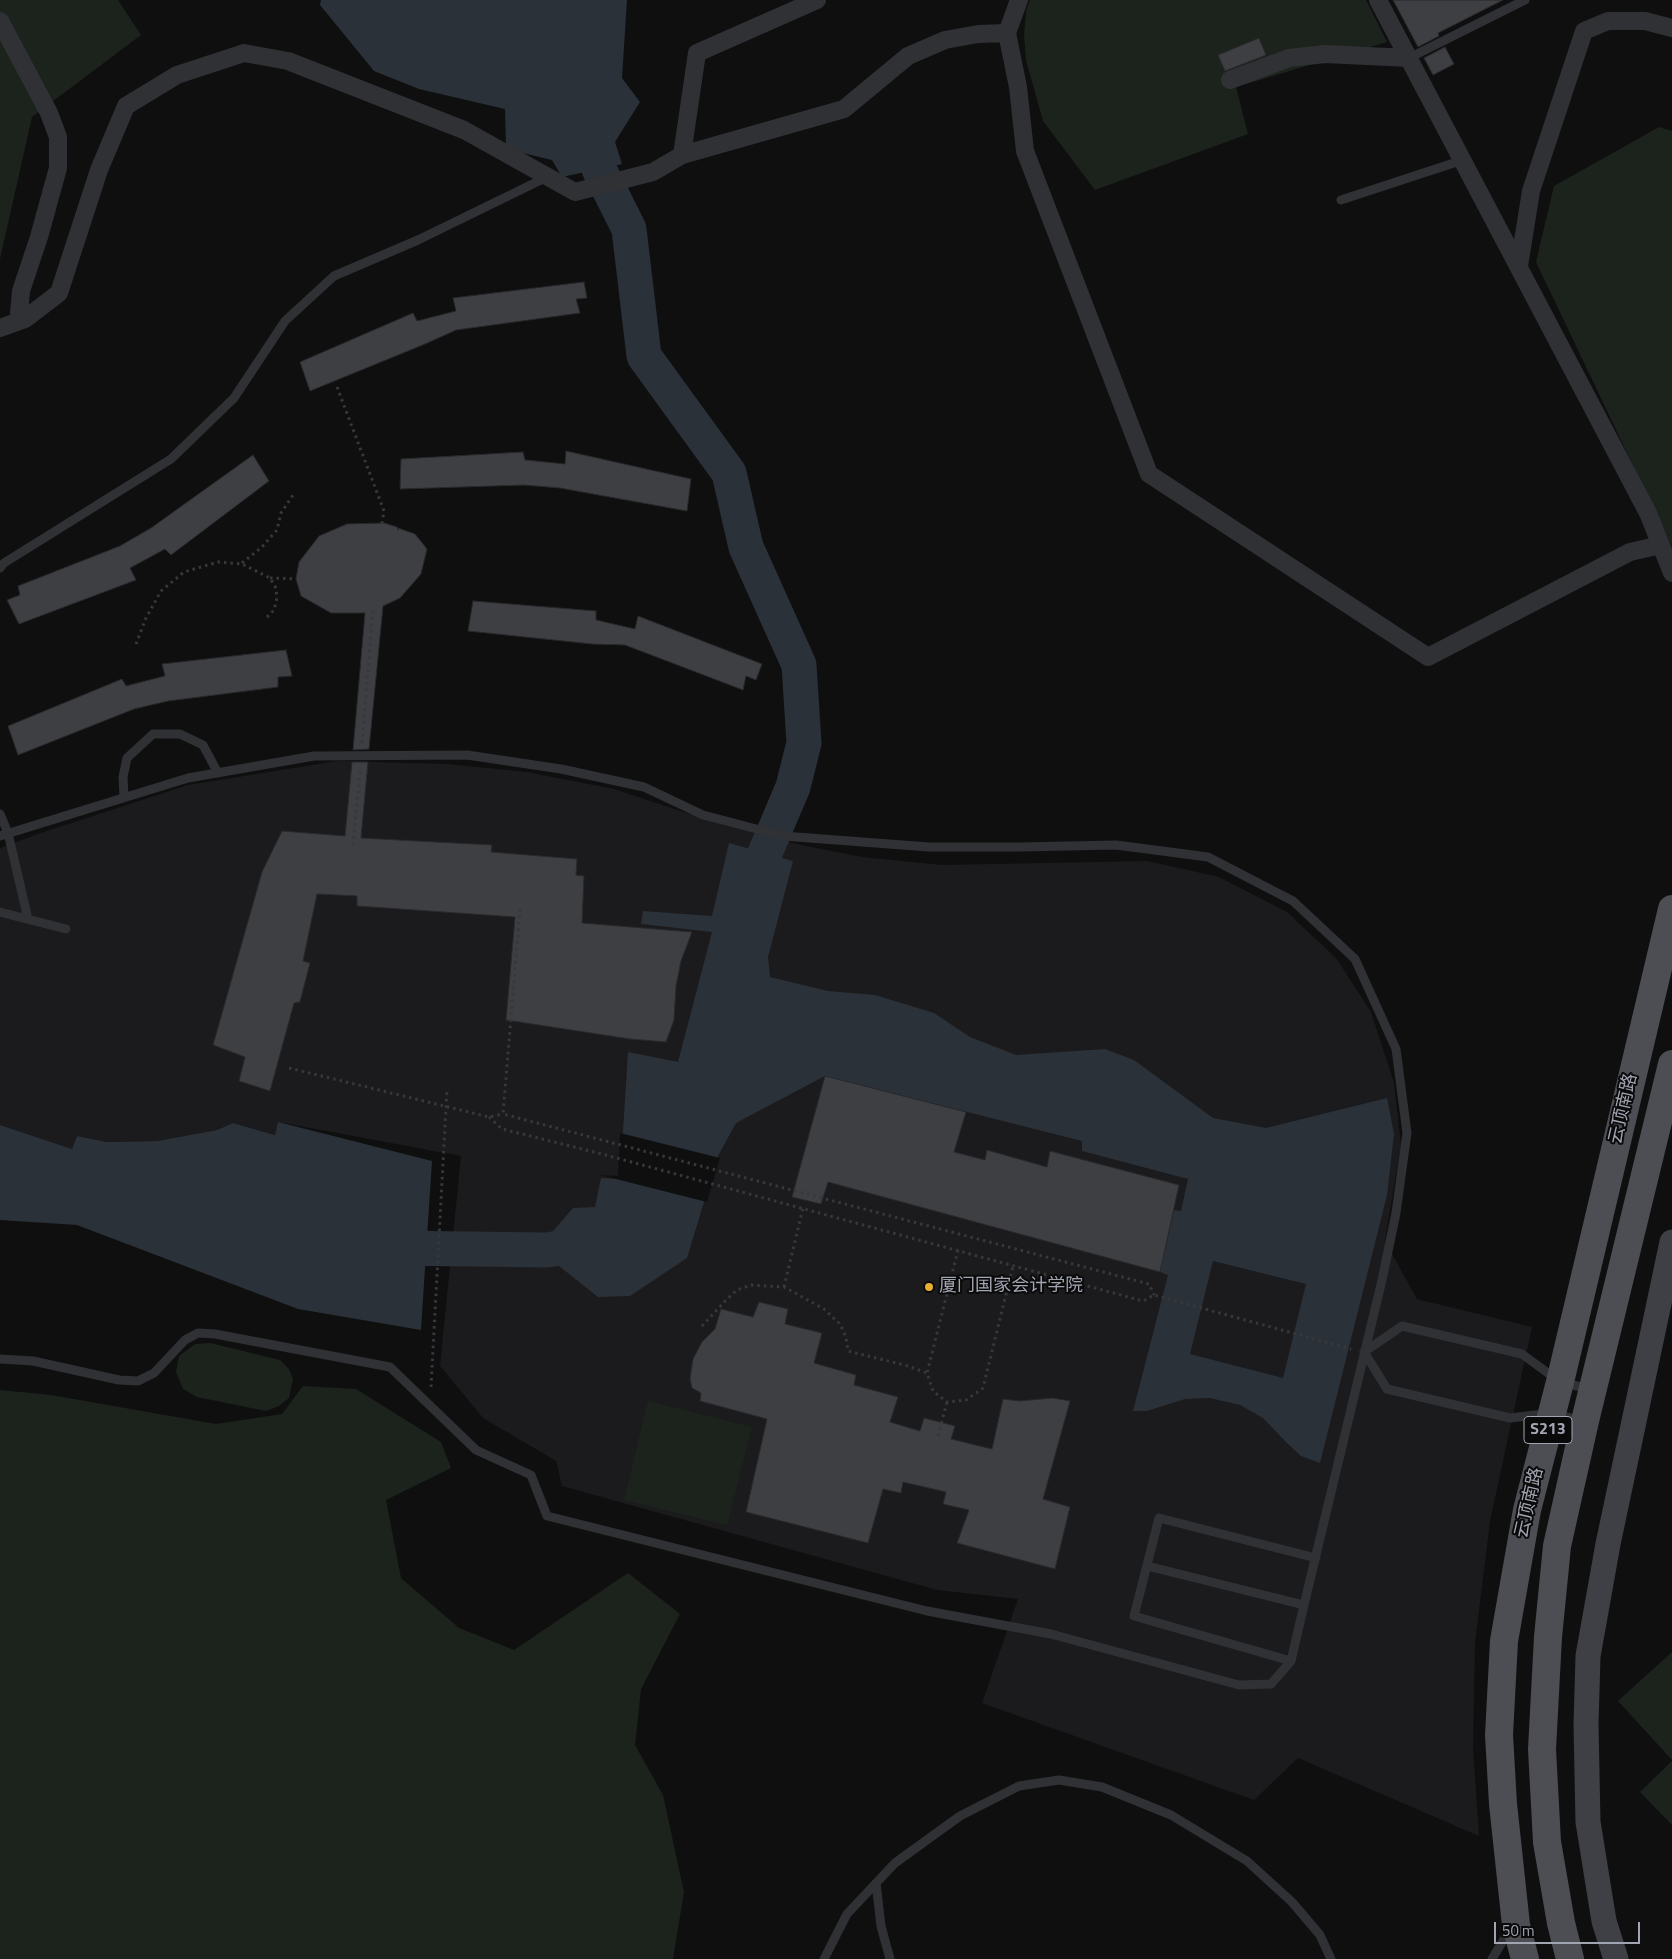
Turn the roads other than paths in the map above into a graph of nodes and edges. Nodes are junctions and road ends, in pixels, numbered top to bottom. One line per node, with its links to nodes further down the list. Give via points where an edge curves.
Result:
1 (817, 0): 10 (street, via 697,53)
2 (1019, 0): 7 (street)
3 (1378, 0): 8 (street)
4 (1525, 0): 8 (lane)
5 (0, 21): 15 (street, via 49,113 58,137 58,168 21,290 19,313)
6 (1672, 28): 14 (street, via 1645,21 1608,21 1584,31 1531,191)
7 (1007, 33): 10 (street, via 945,40 908,56 844,109); 17 (street, via 1018,87 1025,151 1149,474 1428,657 1630,552)
8 (1409, 58): 9 (street, via 1325,54 1289,58); 11 (street)
9 (1230, 80)
10 (682, 155): 12 (street, via 653,172 575,192)
11 (1463, 160): 13 (lane); 14 (street)
12 (547, 177): 15 (street, via 464,130 288,61 244,53 177,75 126,106 99,170 59,294); 18 (lane, via 418,240 334,276 284,320 234,398 171,459)
13 (1341, 200)
14 (1519, 266): 17 (street, via 1648,513)
15 (26, 319): 16 (street)
16 (0, 328)
17 (1661, 545): 19 (street)
18 (0, 568)
19 (1672, 573)
20 (218, 773): 21 (lane, via 188,778); 21 (lane, via 203,746 180,734 153,734 127,758 123,777); 30 (lane, via 314,756 467,756 561,769 644,787 703,815 783,836 929,847 1116,845 1208,857 1294,901 1355,959 1396,1049 1407,1133 1396,1213)
21 (124, 798): 23 (lane)
22 (0, 814): 23 (lane)
23 (4, 834): 26 (lane)
24 (1672, 910): 32 (main road, 云顶南路 / S213)
25 (0, 912): 26 (lane)
26 (28, 919): 27 (lane)
27 (66, 929)
28 (1672, 1064): 33 (main road, 云顶南路 / S213)
29 (1672, 1242): 48 (street, via 1608,1544 1588,1656 1588,1822 1604,1921)
30 (1364, 1352): 32 (lane, via 1402,1326 1522,1354); 34 (lane, via 1386,1390 1510,1418); 36 (lane)
31 (0, 1359): 39 (lane, via 33,1361 119,1380 138,1381 154,1373 185,1340 198,1333 390,1367 476,1450 531,1475 546,1516 927,1611 1051,1634 1239,1685 1271,1684)
32 (1560, 1382): 33 (lane); 34 (main road, 云顶南路 / S213)
33 (1592, 1389): 35 (main road, 云顶南路 / S213)
34 (1552, 1413): 35 (lane); 41 (main road, 云顶南路 / S213, via 1527,1510 1504,1642 1499,1735)
35 (1585, 1421): 47 (main road, 云顶南路 / S213, via 1557,1546 1542,1749 1547,1842)
36 (1316, 1558): 37 (lane, via 1159,1518); 38 (lane)
37 (1147, 1566): 38 (lane); 39 (lane, via 1134,1616)
38 (1304, 1605): 39 (lane)
39 (1290, 1661)
40 (876, 1884): 42 (lane, via 848,1914); 43 (lane, via 881,1926); 44 (lane, via 895,1864 960,1816 1019,1786 1059,1780 1102,1787 1171,1815 1246,1861 1292,1902 1320,1935)
41 (1516, 1925): 45 (lane); 46 (main road, 云顶南路 / S213)
42 (824, 1959)
43 (890, 1959)
44 (1331, 1959)
45 (1492, 1959)
46 (1526, 1959)
47 (1570, 1959)
48 (1616, 1959)

